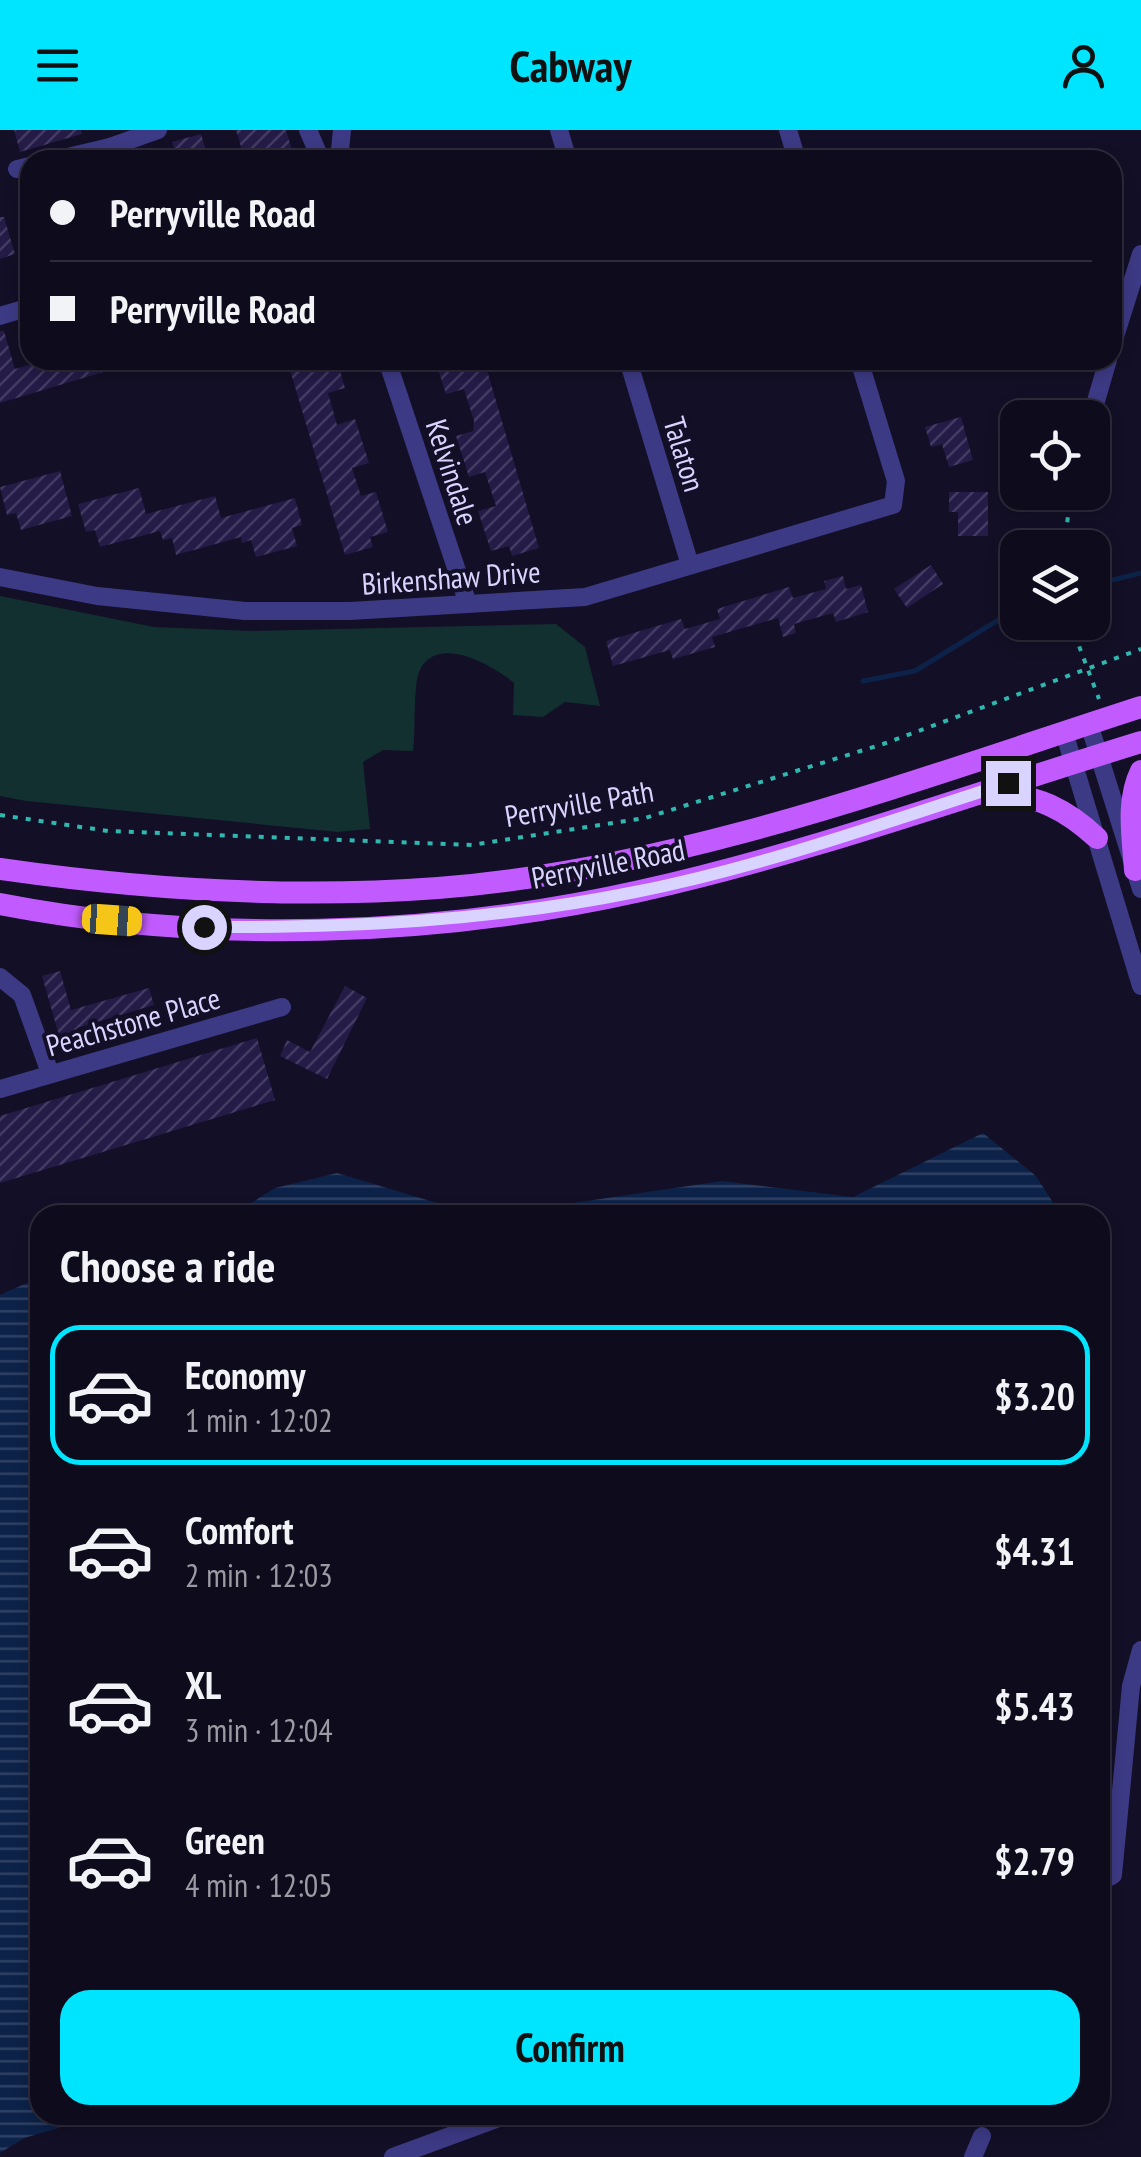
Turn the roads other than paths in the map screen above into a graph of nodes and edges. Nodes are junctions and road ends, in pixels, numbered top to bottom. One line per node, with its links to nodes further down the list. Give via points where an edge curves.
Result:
1 (158, 130): 2 (street)
2 (118, 150)
3 (1141, 254): 4 (street)
4 (1122, 314)
5 (389, 370): 12 (street, Kelvindale)
6 (631, 370): 10 (street, Talaton)
7 (862, 370): 10 (street, Birkenshaw Drive, via 896,481 894,505)
8 (1105, 370): 9 (street)
9 (1096, 400)
10 (690, 565): 12 (street, Birkenshaw Drive, via 585,597)
11 (0, 577): 12 (street, Birkenshaw Drive, via 97,596 244,611)
12 (467, 601)
13 (1141, 707): 14 (main road, Perryville Road)
14 (1089, 724): 15 (main road, Perryville Road); 17 (street)
15 (1064, 732): 18 (street); 22 (main road, Perryville Road, via 811,812 606,864 440,888 291,894 125,887)
16 (1141, 742): 17 (main road, Perryville Road)
17 (1099, 755): 18 (main road, Perryville Road); 23 (street)
18 (1074, 763): 20 (main road, Perryville Road); 21 (street)
19 (1141, 771): 23 (main road, via 1131,822)
20 (976, 793): 21 (main road, via 1018,794 1050,804); 24 (main road, Perryville Road, via 688,879 519,912 304,928 112,920)
21 (1097, 838): 26 (street)
22 (0, 869)
23 (1138, 880)
24 (0, 904)
25 (0, 977): 28 (street, via 22,995)
26 (1141, 986)
27 (282, 1007): 28 (street, Peachstone Place)
28 (50, 1073): 29 (street, Peachstone Place)
29 (0, 1088)
30 (1141, 1650): 31 (street, via 1131,1686)
31 (1110, 1877)
32 (480, 2125): 34 (street)
33 (982, 2136): 35 (street)
34 (392, 2157)
35 (973, 2157)

